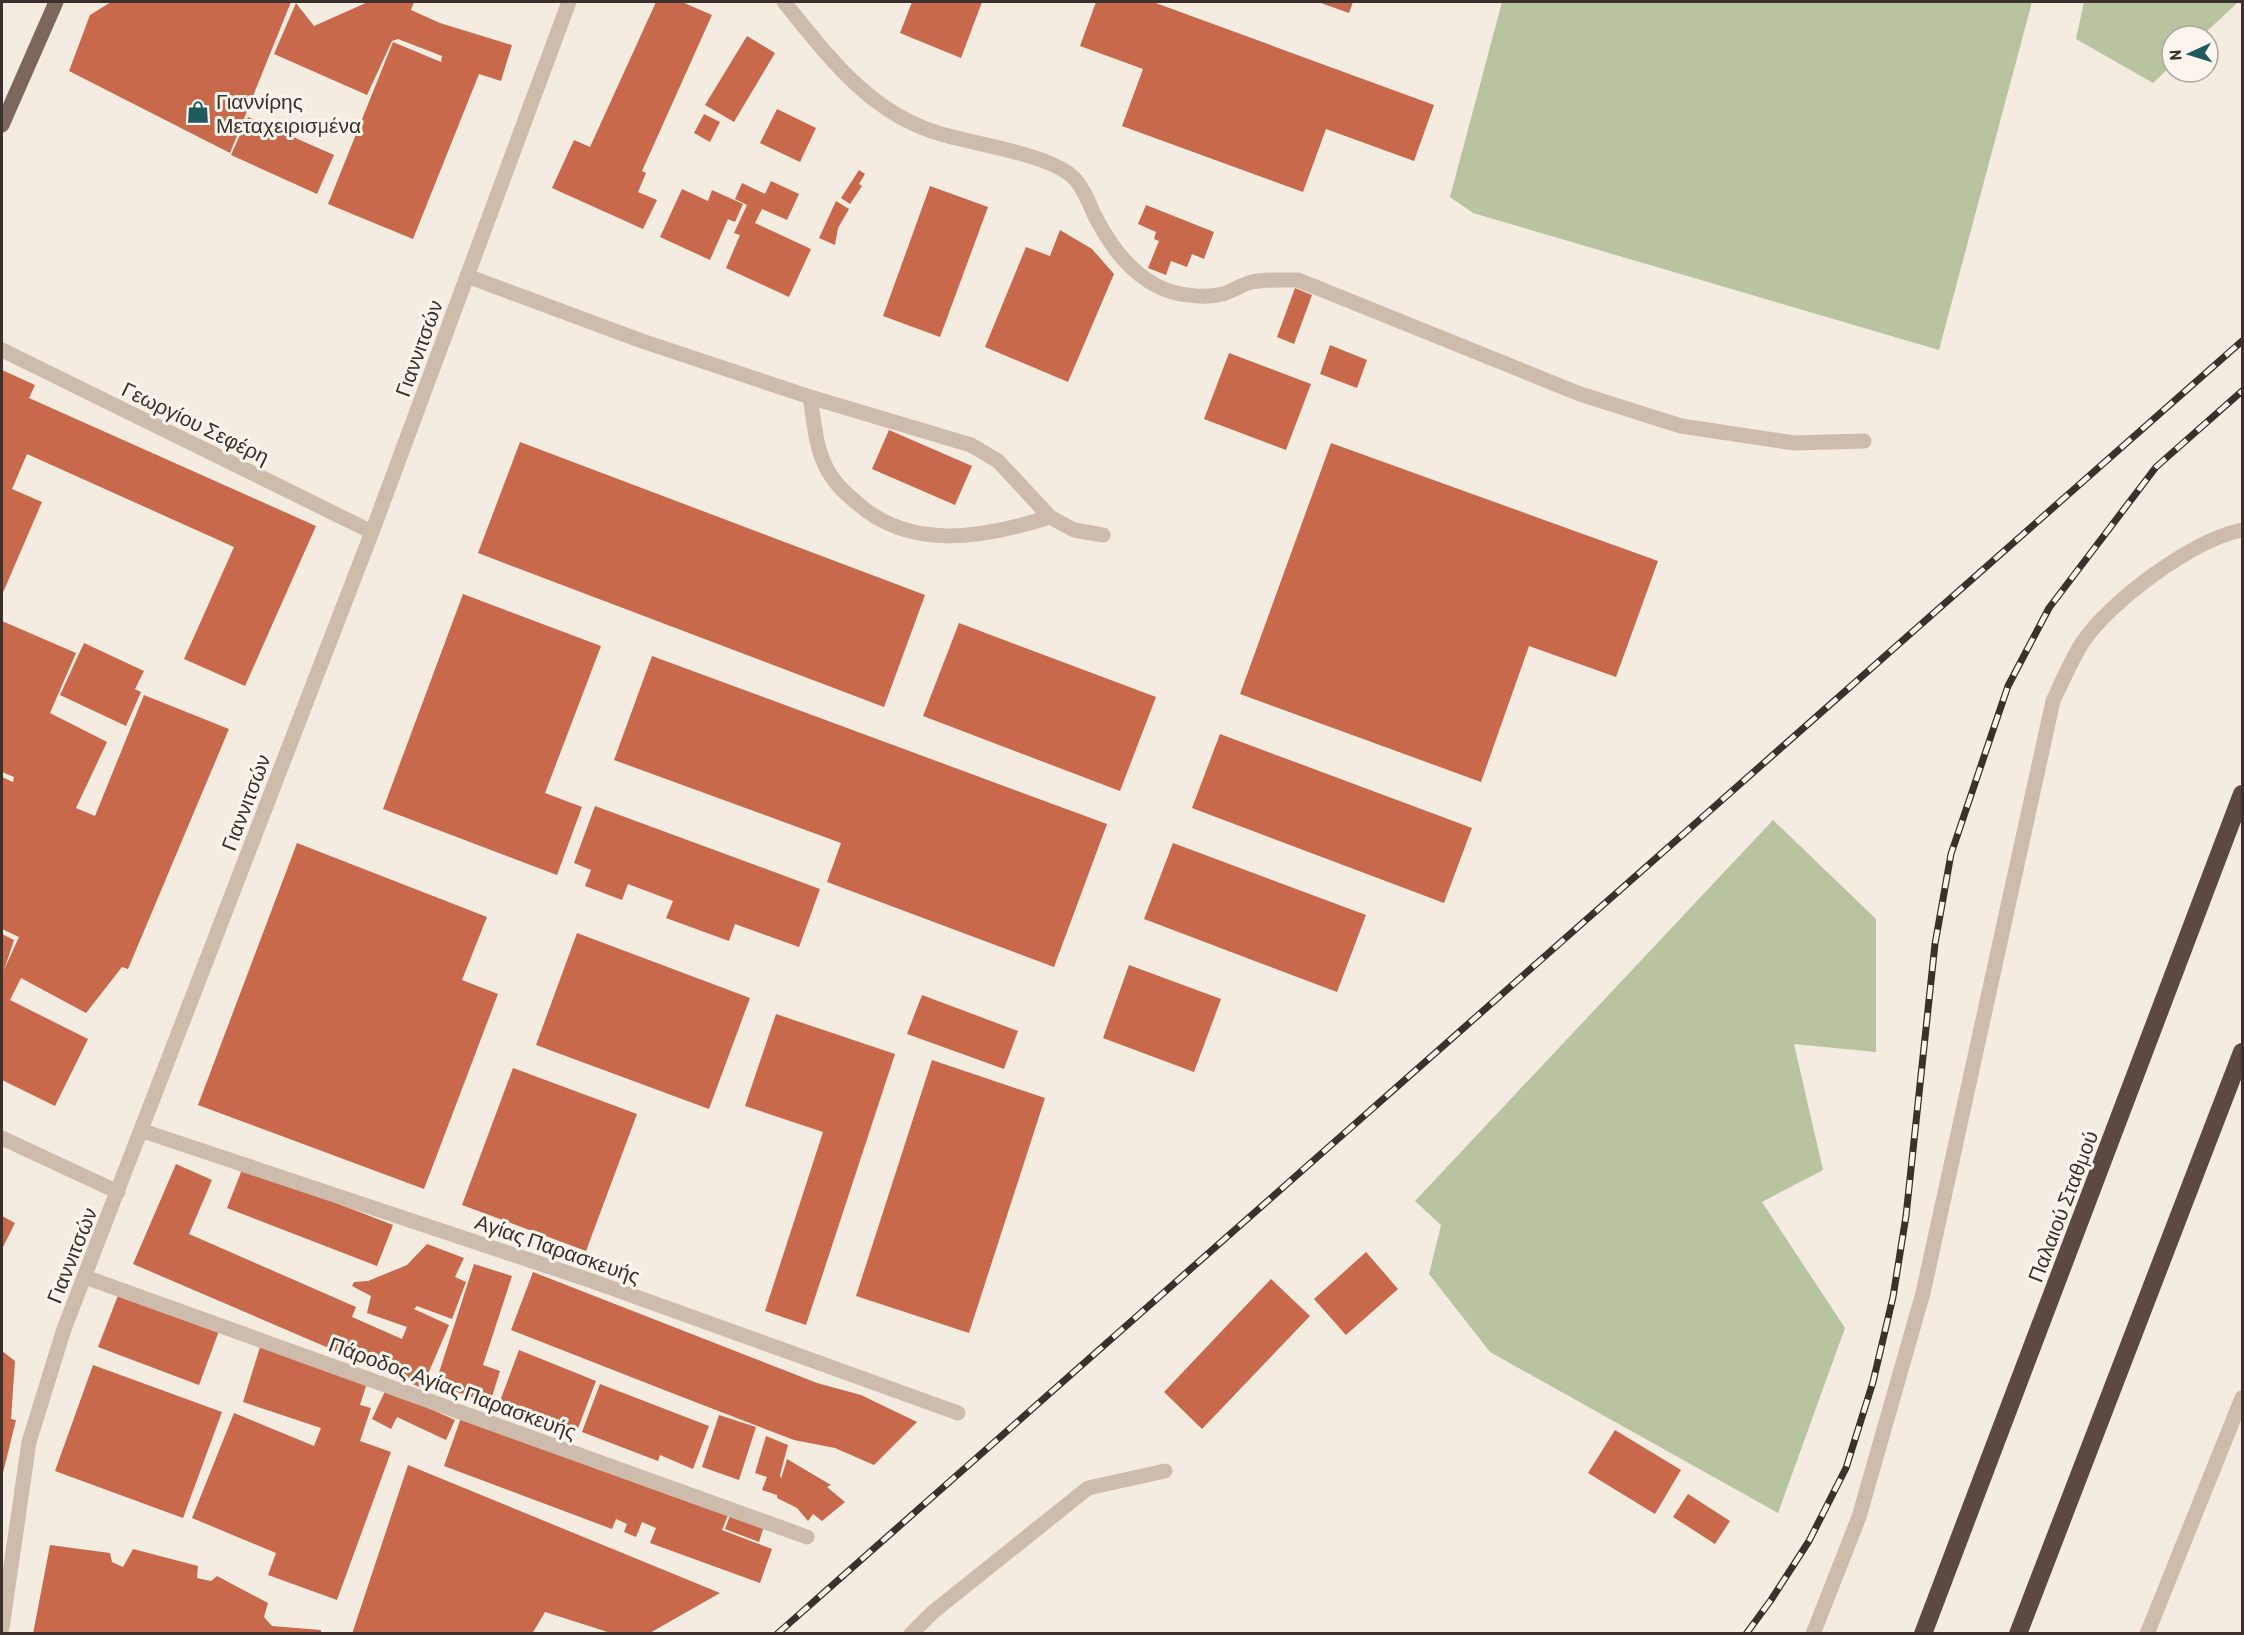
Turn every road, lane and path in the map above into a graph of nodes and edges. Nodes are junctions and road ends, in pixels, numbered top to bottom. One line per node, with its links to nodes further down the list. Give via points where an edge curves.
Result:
1 (56, 2): 4 (main road)
2 (569, 2): 5 (street, Γιαννιτσών)
3 (784, 2): 8 (street, via 849,79 907,121 1068,173 1083,190 1115,250 1132,268 1166,290 1223,294 1251,282 1298,280 1580,394 1681,426 1794,443)
4 (2, 125)
5 (467, 276): 7 (street, via 642,341); 11 (street, Γιαννιτσών)
6 (2, 350): 11 (street, Γεωργίου Σεφέρη)
7 (810, 397): 9 (street, via 971,446 998,461); 9 (street, via 817,445 825,466 839,487 887,523 929,536 965,537 1002,532)
8 (1864, 441)
9 (1050, 517): 12 (street, via 1074,530)
10 (2242, 530): 25 (street, via 2226,533 2160,570 2119,602 2083,643 2053,701 1923,1293 1859,1517)
11 (372, 532): 15 (street, Γιαννιτσών)
12 (1102, 535)
13 (2242, 794): 26 (highway, Παλαιού Σταθμού)
14 (2242, 1052): 27 (highway)
15 (142, 1131): 17 (street, Γιαννιτσών); 20 (street, Αγίας Παρασκευής, via 592,1281)
16 (2, 1138): 17 (street)
17 (118, 1192): 18 (street, Γιαννιτσών)
18 (85, 1276): 22 (street, Πάροδος Αγίας Παρασκευής); 23 (street, Γιαννιτσών, via 47,1377 29,1442)
19 (2242, 1398): 28 (street)
20 (958, 1413)
21 (1165, 1471): 24 (street, via 1088,1488)
22 (807, 1537)
23 (2, 1628)
24 (911, 1634)
25 (1813, 1634)
26 (1923, 1634)
27 (2018, 1634)
28 (2147, 1634)

